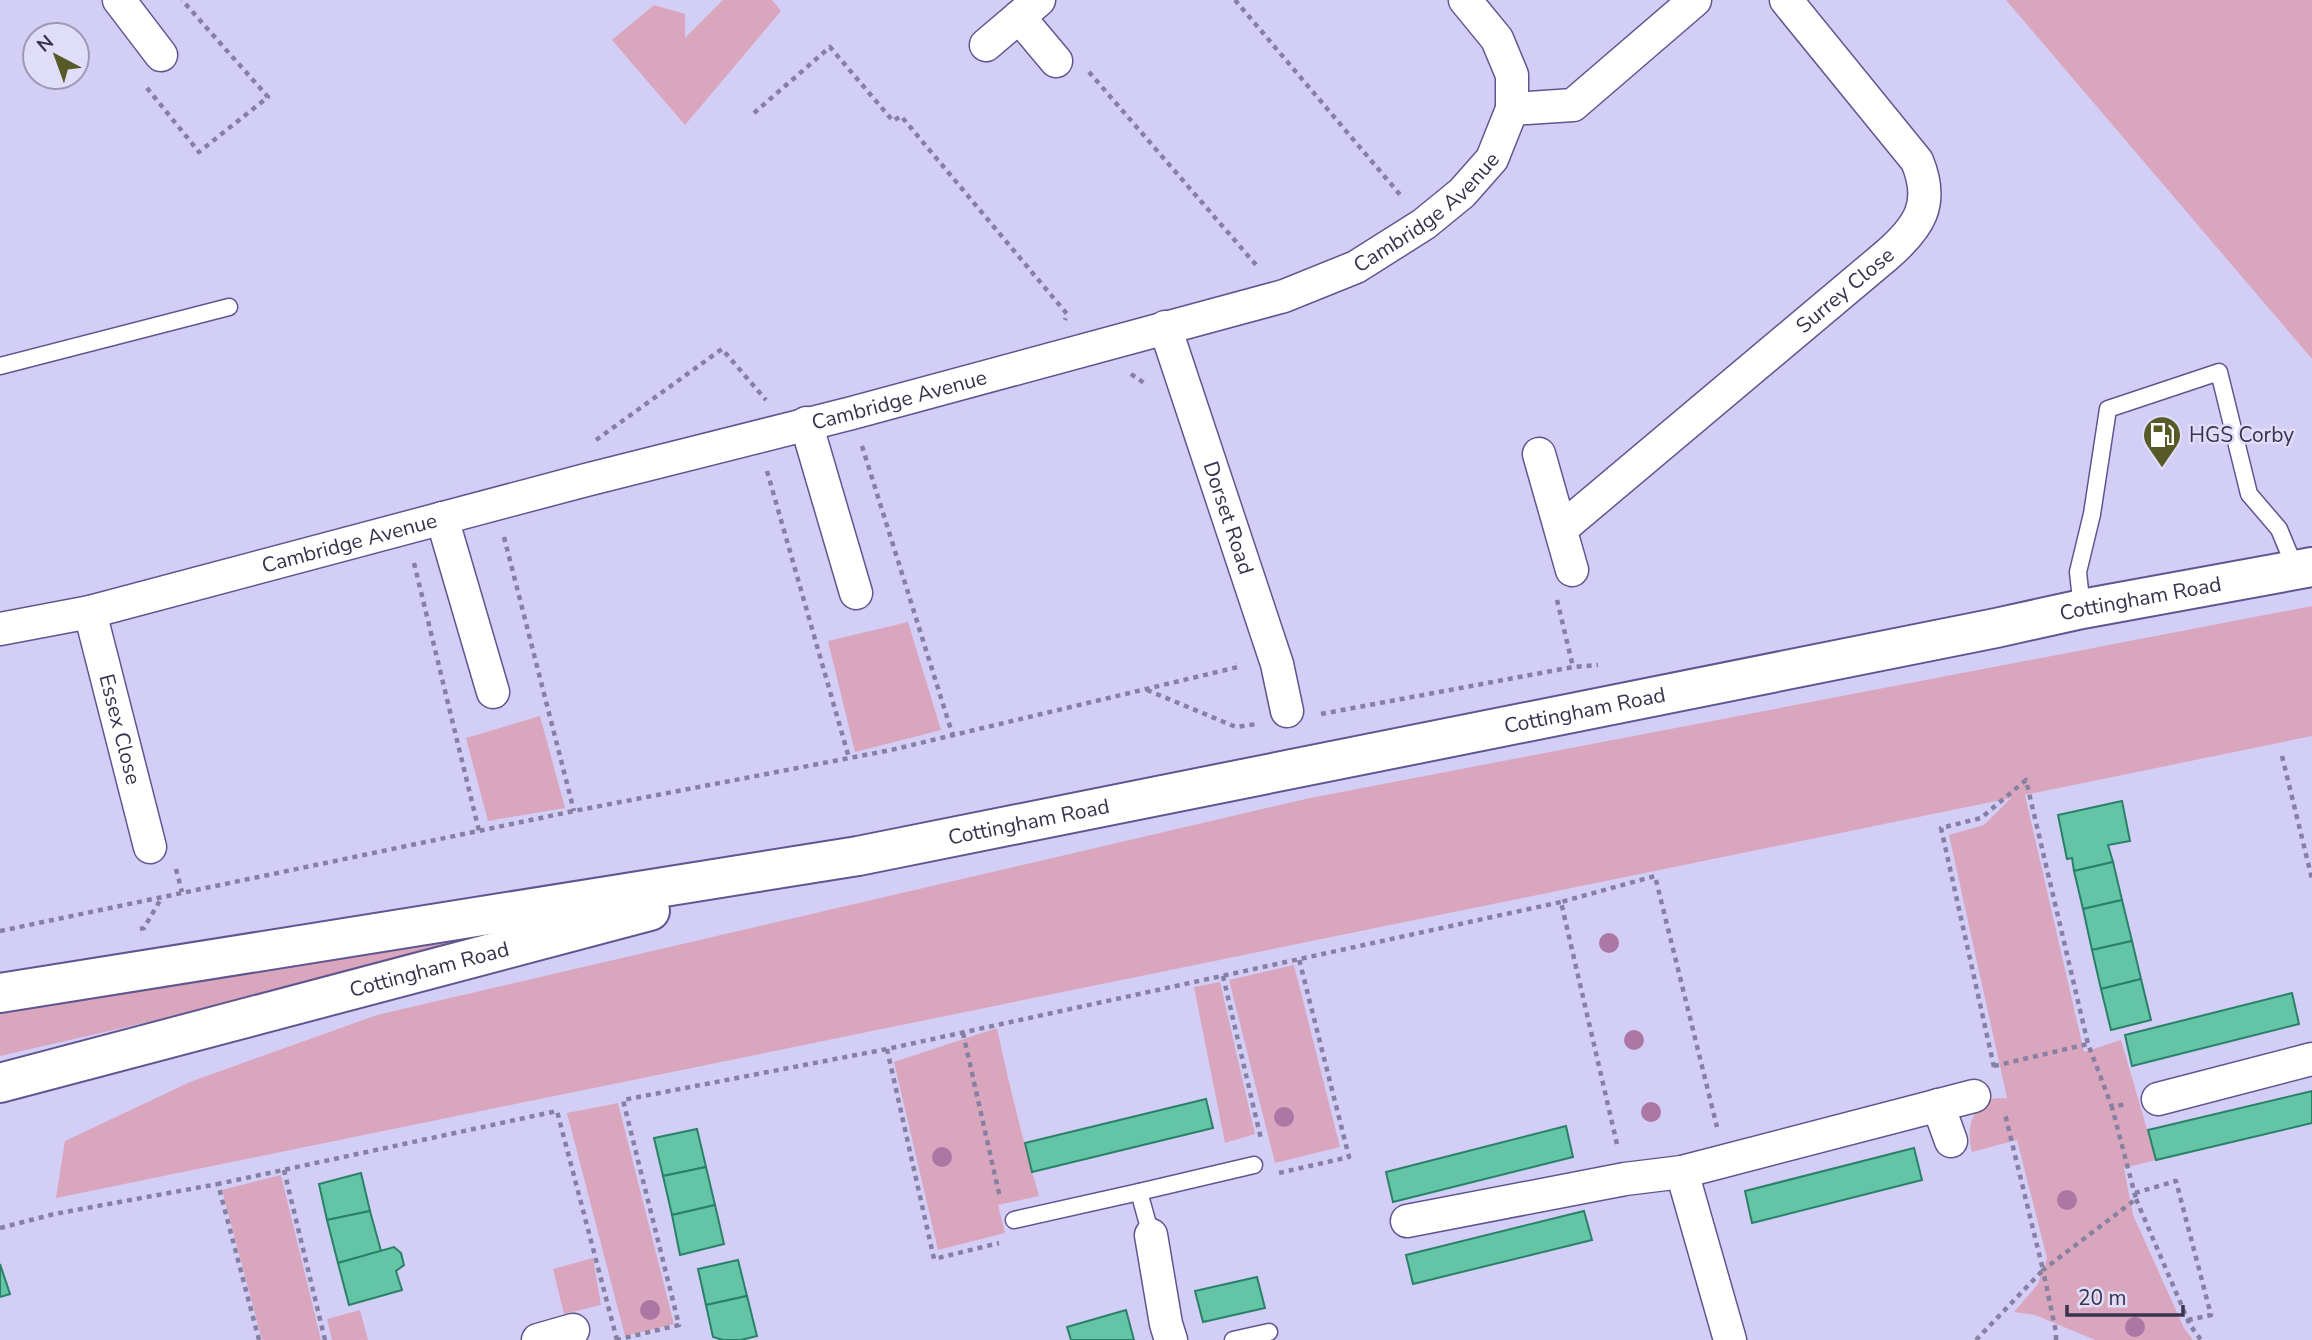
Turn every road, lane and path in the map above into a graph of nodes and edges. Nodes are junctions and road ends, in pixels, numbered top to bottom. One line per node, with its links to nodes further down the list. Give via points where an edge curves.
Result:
1 (119, 0): 9 (street)
2 (182, 0): 11 (path, via 268,97 199,152)
3 (1235, 0): 14 (path)
4 (1465, 0): 12 (street, via 1497,39 1512,75)
5 (1695, 0): 12 (street, via 1573,105)
6 (1786, 0): 29 (street, Surrey Close, via 1917,161 1925,188 1920,217 1886,255)
7 (1029, 9): 8 (street); 10 (street)
8 (986, 45)
9 (161, 55)
10 (1056, 61): 15 (path, via 1070,50)
11 (142, 82)
12 (1512, 109): 14 (street, Cambridge Avenue, via 1492,159 1462,193)
13 (754, 113): 18 (path, via 830,47 893,121 901,116 1067,314 1062,329)
14 (1424, 224): 15 (street, Cambridge Avenue, via 1356,267)
15 (1284, 296): 17 (street, Cambridge Avenue)
16 (229, 307): 19 (lane)
17 (1166, 327): 18 (street, Cambridge Avenue); 41 (street, Dorset Road, via 1277,664)
18 (1083, 350): 20 (path); 21 (street, Cambridge Avenue)
19 (0, 366)
20 (1148, 386)
21 (852, 413): 22 (street, Cambridge Avenue); 42 (path)
22 (798, 425): 23 (street, Cambridge Avenue); 25 (path, via 722,349 580,451); 32 (street)
23 (757, 436): 25 (street, Cambridge Avenue); 44 (path)
24 (1539, 454): 29 (street)
25 (586, 480): 26 (street, Cambridge Avenue)
26 (495, 504): 27 (street, Cambridge Avenue); 45 (path)
27 (442, 518): 28 (street, Cambridge Avenue); 40 (street)
28 (405, 528): 34 (street, Cambridge Avenue); 46 (path)
29 (1561, 529): 31 (street)
30 (2304, 568): 33 (highway, Cottingham Road); 33 (lane, via 2249,494 2219,372 2108,409 2078,572)
31 (1572, 570): 38 (path, via 1553,583)
32 (856, 593)
33 (2082, 609): 48 (highway, Cottingham Road)
34 (90, 612): 35 (street, Cambridge Avenue); 47 (street, Essex Close)
35 (0, 629)
36 (1235, 654): 39 (path, via 1238,667)
37 (1611, 664): 38 (path)
38 (1573, 667): 41 (path)
39 (1146, 690): 41 (path, via 1236,727); 42 (path)
40 (493, 692)
41 (1289, 716)
42 (953, 736): 44 (path)
43 (2281, 756): 49 (path)
44 (849, 759): 45 (path)
45 (574, 811): 46 (path)
46 (480, 831): 51 (path)
47 (150, 847)
48 (858, 856): 54 (highway, Cottingham Road); 60 (highway, Cottingham Road)
49 (2312, 879)
50 (1561, 902): 52 (path); 67 (path, via 1655,876); 72 (path)
51 (0, 931)
52 (1299, 959): 53 (path); 71 (path, via 1349,1157)
53 (1223, 976): 55 (path); 66 (path)
54 (0, 993)
55 (963, 1032): 57 (path); 77 (path)
56 (2088, 1044): 59 (path); 59 (path, via 2026,780 1981,818 1941,828); 64 (path)
57 (887, 1049): 77 (path, via 934,1259 1013,1240); 88 (path, via 623,1100 679,1325)
58 (2312, 1059): 62 (street)
59 (1994, 1066): 61 (path)
60 (0, 1083)
61 (1987, 1092): 63 (street); 81 (path)
62 (2158, 1100): 64 (path)
63 (1938, 1105): 65 (street); 67 (street)
64 (2112, 1107): 75 (path)
65 (1951, 1141)
66 (1263, 1149)
67 (1726, 1160): 70 (street)
68 (1254, 1165): 74 (lane)
69 (284, 1170): 73 (path); 86 (path); 88 (path, via 557,1111)
70 (1682, 1172): 72 (street); 91 (street)
71 (1269, 1175)
72 (1625, 1179): 78 (street)
73 (218, 1184): 79 (path); 85 (path)
74 (1139, 1192): 77 (lane); 80 (lane)
75 (2135, 1193): 76 (path); 82 (path, via 2176,1181 2211,1315)
76 (2136, 1199): 81 (path); 82 (path)
77 (1010, 1221)
78 (1407, 1221)
79 (0, 1228)
80 (1151, 1235): 89 (street)
81 (2043, 1270): 92 (path); 93 (path)
82 (2188, 1320): 94 (path)
83 (573, 1330): 87 (street)
84 (1269, 1332): 90 (lane)
85 (258, 1340)
86 (325, 1340)
87 (538, 1340)
88 (617, 1340)
89 (1171, 1340)
90 (1233, 1340)
91 (1730, 1340)
92 (1976, 1340)
93 (2056, 1340)
94 (2201, 1340)

